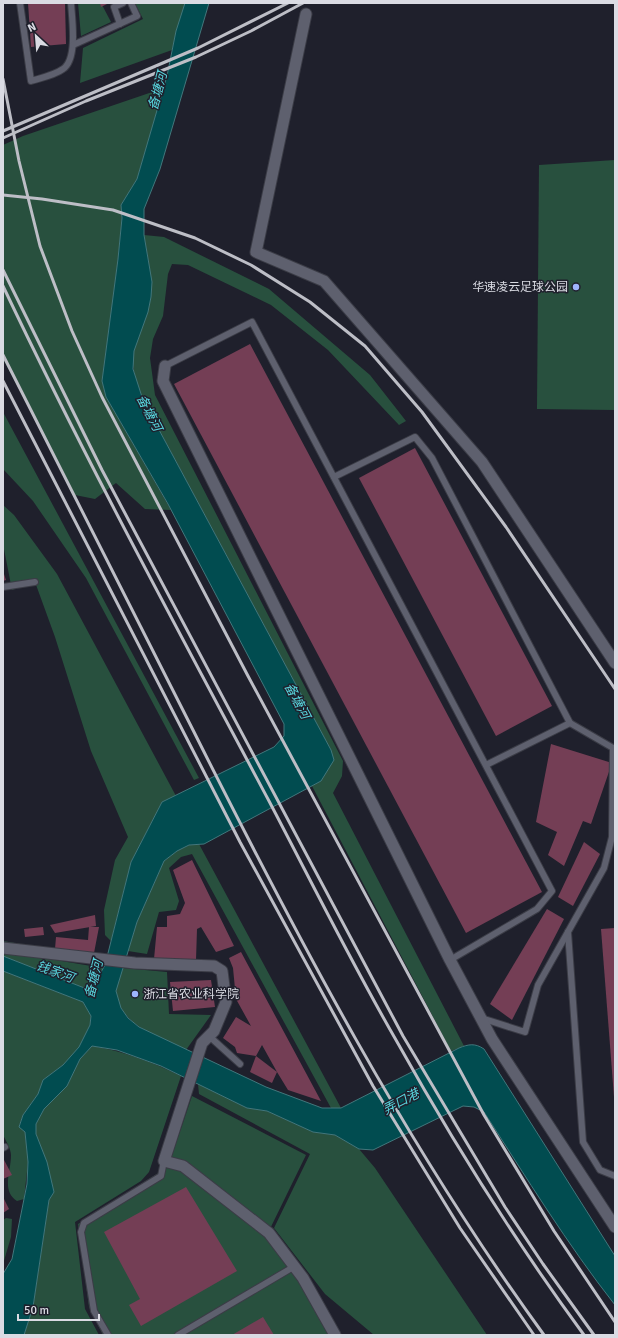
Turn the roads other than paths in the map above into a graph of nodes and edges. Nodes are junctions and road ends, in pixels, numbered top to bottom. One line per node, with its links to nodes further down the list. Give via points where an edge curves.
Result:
1 (20, 3): 7 (lane, via 31,82 64,69 70,61)
2 (71, 3): 7 (lane)
3 (123, 3): 6 (lane, via 114,7)
4 (131, 3): 6 (lane, via 137,16)
5 (306, 14): 12 (street, via 256,252 324,281 355,316 482,462)
6 (120, 24): 7 (lane)
7 (73, 45)
8 (165, 366): 9 (lane, via 252,322); 17 (street, via 163,381)
9 (334, 477): 13 (lane, via 415,437 432,458); 14 (lane)
10 (35, 582): 11 (lane)
11 (3, 587)
12 (615, 663)
13 (570, 723): 14 (lane); 15 (lane, via 613,748 612,837 604,868)
14 (486, 765): 17 (lane, via 552,891 537,909)
15 (568, 932): 18 (lane, via 538,985 525,1032); 22 (lane, via 583,1142 600,1170)
16 (3, 948): 19 (street, via 135,963 214,966 222,971 226,1002 214,1031)
17 (450, 960): 18 (street)
18 (481, 1018): 23 (street, via 492,1039)
19 (206, 1039): 20 (lane); 21 (street, via 187,1086)
20 (240, 1064)
21 (164, 1161): 24 (street, via 183,1166 269,1233); 25 (lane, via 161,1176 84,1224 81,1232 94,1311)
22 (615, 1176)
23 (615, 1227)
24 (295, 1266): 26 (lane); 27 (street)
25 (108, 1335)
26 (178, 1335)
27 (335, 1335)

